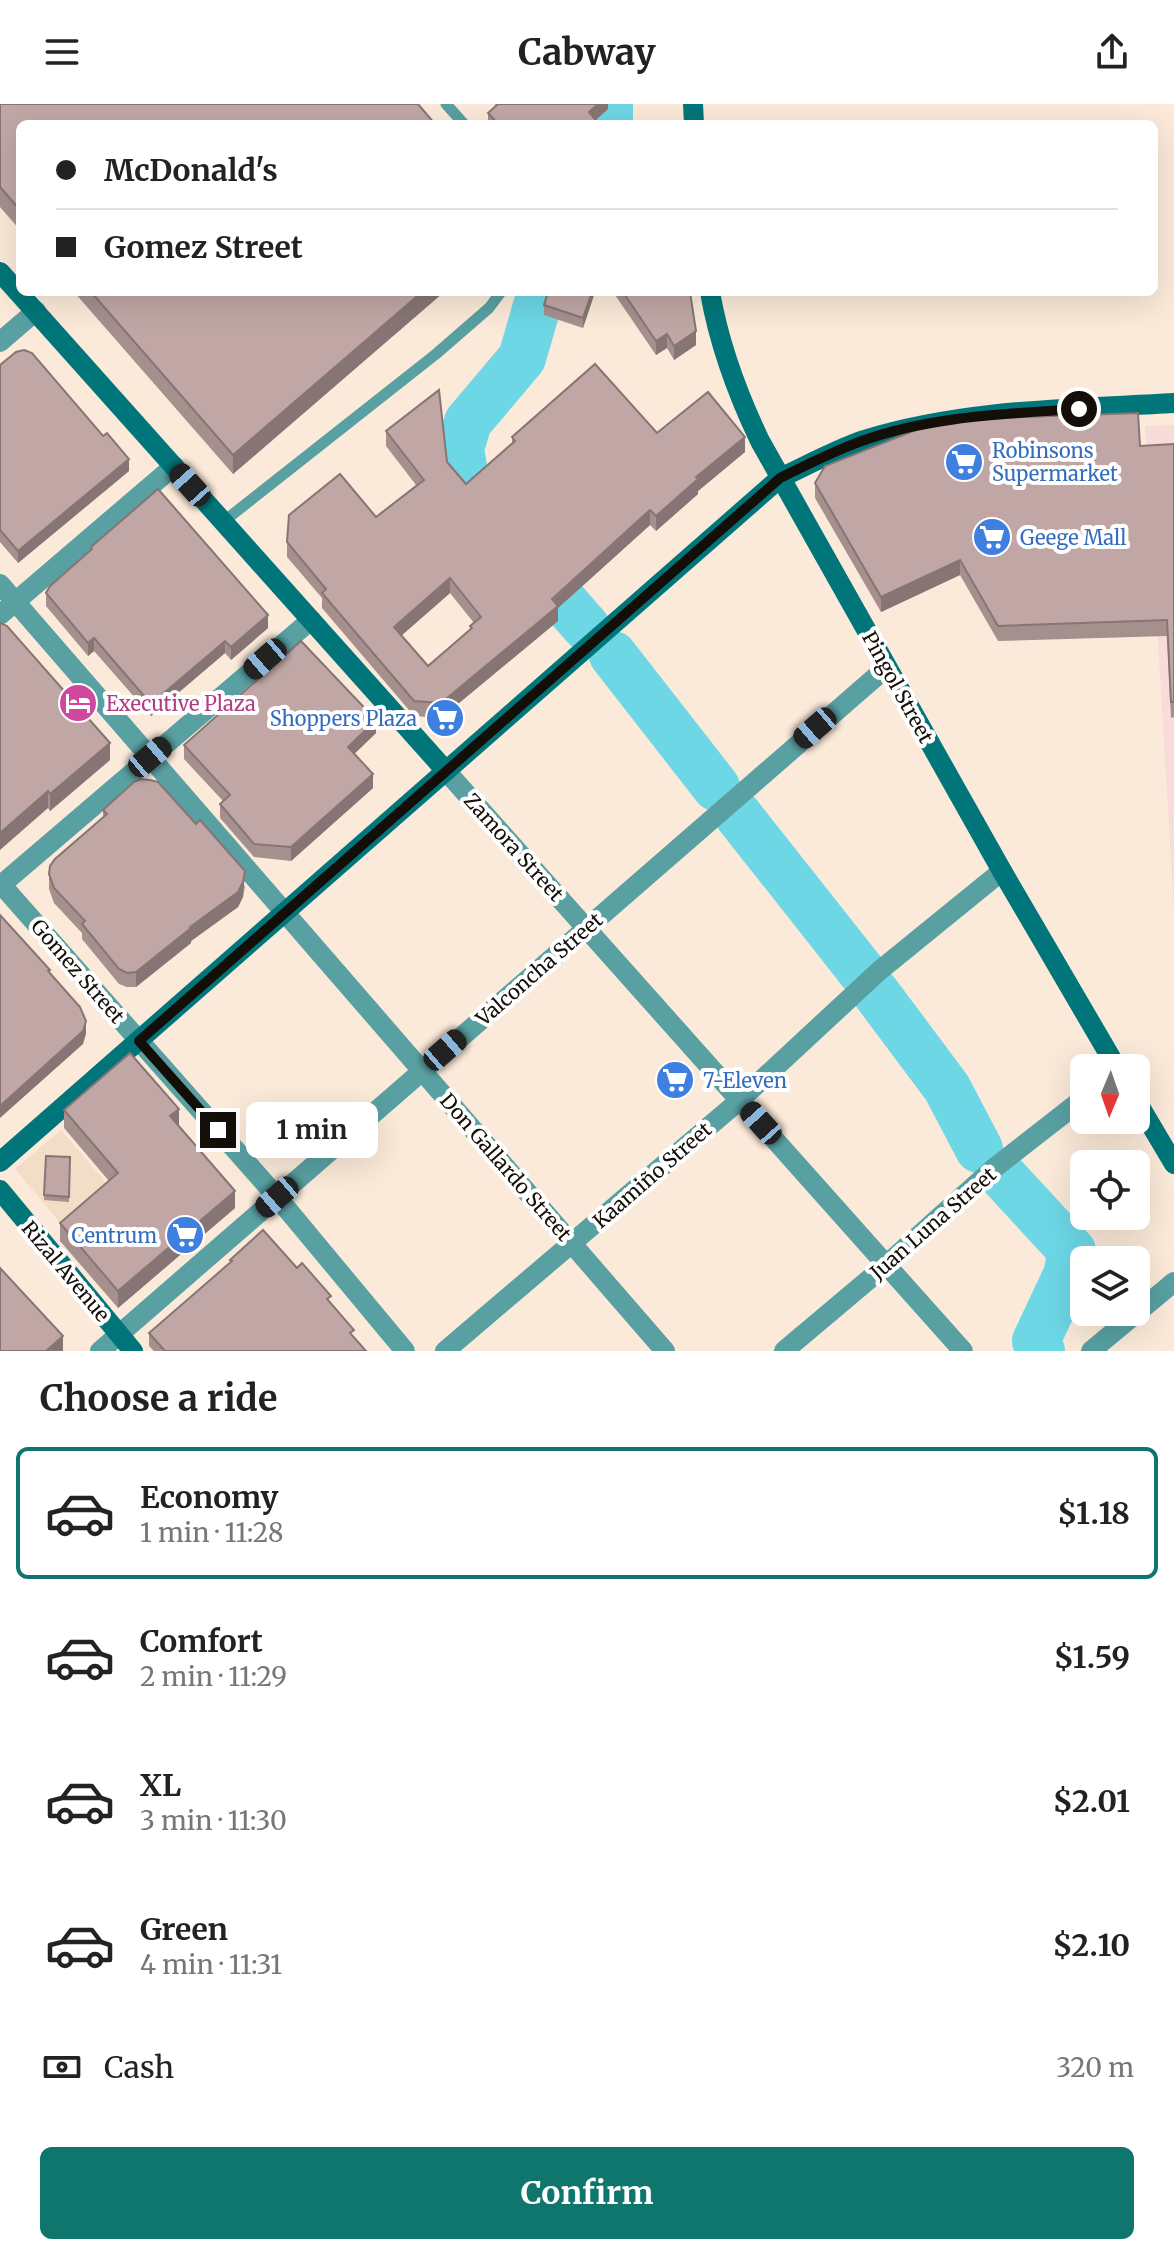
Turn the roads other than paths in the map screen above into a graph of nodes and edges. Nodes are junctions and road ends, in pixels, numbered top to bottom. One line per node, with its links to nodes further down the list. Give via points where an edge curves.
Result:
1 (446, 104): 2 (lane)
2 (460, 120)
3 (0, 272): 4 (street, Zamora Street)
4 (16, 289)
5 (22, 296): 8 (street, Zamora Street)
6 (498, 296): 13 (lane, via 436,354)
7 (711, 296): 12 (street, Pingol Street, via 741,402)
8 (36, 311): 9 (street); 11 (street, Zamora Street)
9 (0, 342)
10 (1174, 403): 12 (street, via 983,415 913,427 862,441)
11 (174, 466): 13 (street, Zamora Street); 15 (street)
12 (780, 478): 17 (street, Pingol Street); 19 (street)
13 (223, 522): 16 (street, Zamora Street)
14 (0, 584): 15 (street, Don Gallardo Street)
15 (8, 609): 18 (street, Don Gallardo Street)
16 (311, 620): 18 (street); 19 (street, Zamora Street)
17 (887, 667): 20 (street, Pingol Street); 23 (street, Valconcha Street)
18 (150, 757): 21 (street); 22 (street, Don Gallardo Street)
19 (446, 771): 22 (street); 23 (street, Zamora Street)
20 (1002, 871): 25 (street, Pingol Street); 27 (street, Kaamiño Street, via 879,971)
21 (1, 885): 24 (street, Gomez Street)
22 (285, 912): 24 (street); 26 (street, Don Gallardo Street)
23 (586, 928): 26 (street, Valconcha Street); 27 (street, Zamora Street)
24 (139, 1041): 30 (street); 33 (street, Gomez Street)
25 (1109, 1054)
26 (422, 1071): 33 (street, Valconcha Street); 34 (street, Don Gallardo Street)
27 (740, 1100): 34 (street, Kaamiño Street); 35 (street, Zamora Street)
28 (1070, 1109): 35 (street, Juan Luna Street)
29 (1150, 1124): 31 (street)
30 (0, 1162)
31 (1174, 1164)
32 (0, 1190): 37 (street, Rizal Avenue)
33 (277, 1197): 37 (street, Valconcha Street); 40 (street, Gomez Street)
34 (573, 1244): 41 (street, Kaamiño Street); 42 (street, Don Gallardo Street)
35 (886, 1265): 43 (street, Juan Luna Street); 44 (street, Zamora Street)
36 (1174, 1282): 45 (street)
37 (119, 1334): 38 (street, Valconcha Street); 39 (street, Rizal Avenue)
38 (100, 1351)
39 (133, 1351)
40 (405, 1351)
41 (445, 1351)
42 (665, 1351)
43 (784, 1351)
44 (963, 1351)
45 (1091, 1351)

